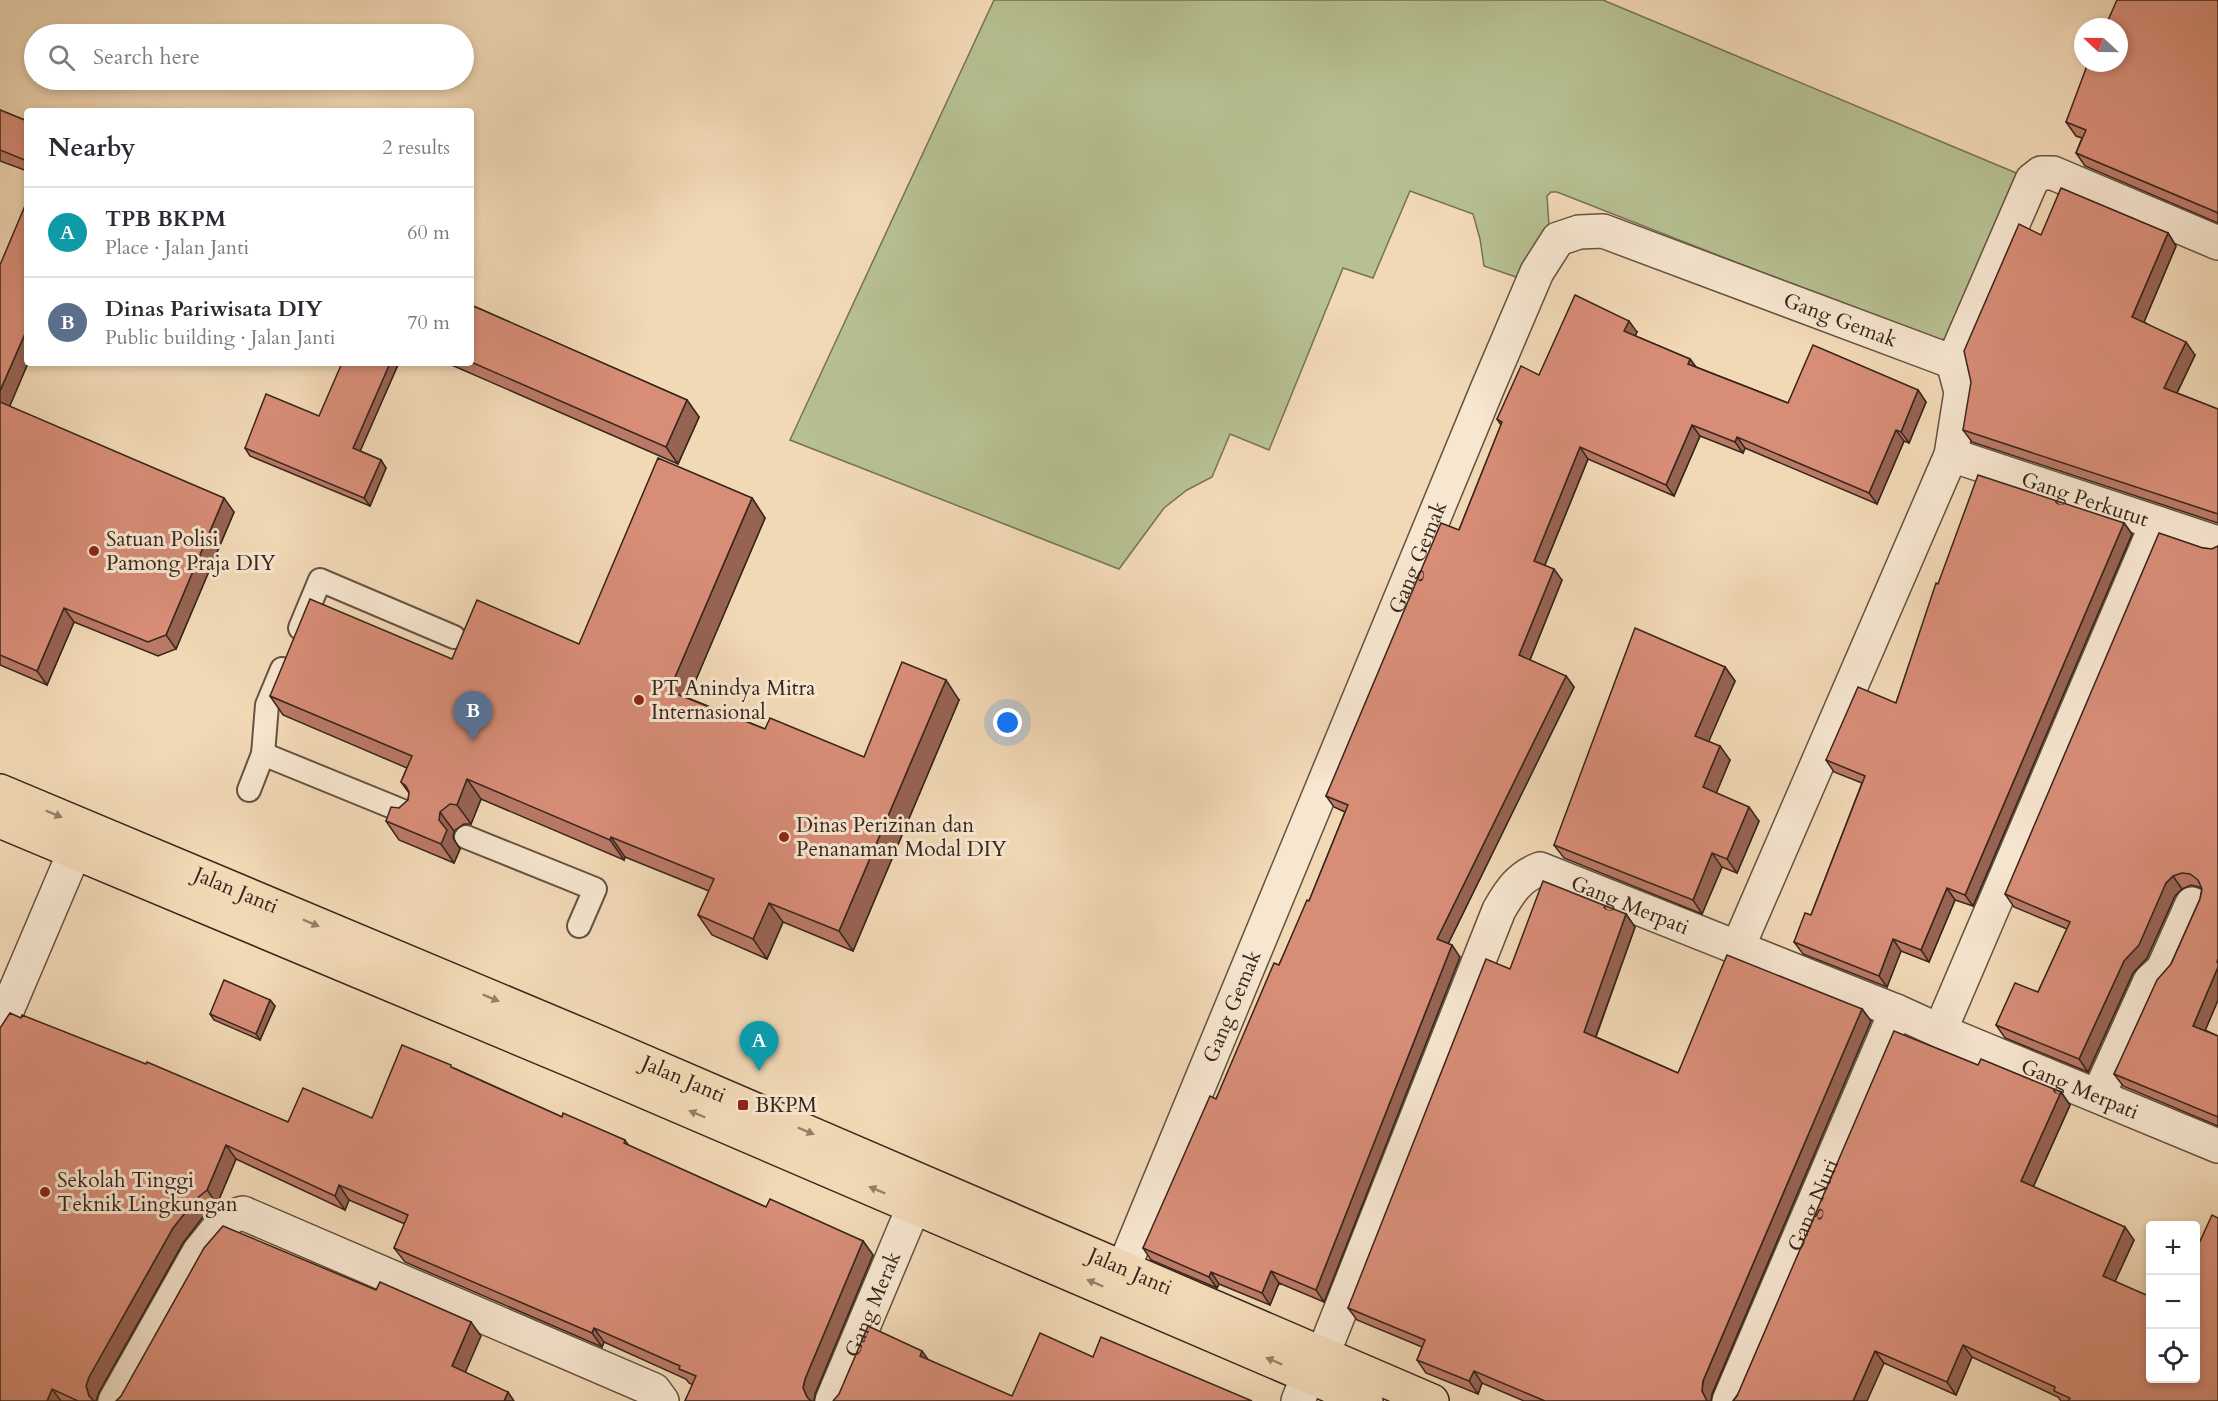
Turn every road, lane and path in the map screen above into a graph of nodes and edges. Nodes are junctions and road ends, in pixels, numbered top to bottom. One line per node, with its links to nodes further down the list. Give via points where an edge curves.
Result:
1 (2218, 243): 2 (street, via 2053,173 2041,173 2032,180)
2 (1953, 362): 3 (street, via 1961,392); 23 (street, Gang Gemak, via 1603,231 1579,232 1558,239 1537,272 1492,377)
3 (1951, 454): 4 (street, Gang Perkutut); 16 (street)
4 (2157, 523): 5 (street, Gang Perkutut); 19 (street)
5 (2218, 543)
6 (454, 637): 7 (lane, via 320,580 267,705)
7 (263, 754): 8 (lane); 10 (lane)
8 (249, 790)
9 (0, 791): 23 (main road, Jalan Janti, one-way to 23)
10 (410, 814)
11 (0, 821): 13 (main road, Jalan Janti)
12 (466, 837): 15 (lane, via 595,889)
13 (74, 853): 18 (street); 22 (main road, Jalan Janti, one-way to 13)
14 (2192, 904): 20 (street, via 2163,969 2150,981)
15 (579, 926)
16 (1738, 946): 17 (street, Gang Merpati); 24 (street, Gang Merpati, via 1540,869 1511,888 1494,921)
17 (1896, 1011): 19 (street, Gang Merpati); 30 (street, Gang Nuri)
18 (0, 1027)
19 (1941, 1031): 20 (street, Gang Merpati)
20 (2098, 1096): 21 (street, Gang Merpati)
21 (2218, 1146)
22 (914, 1206): 24 (main road, Jalan Janti, one-way to 22); 27 (street, Gang Merak)
23 (1124, 1267): 24 (main road, Jalan Janti)
24 (1310, 1377): 28 (main road, Jalan Janti); 29 (main road, Jalan Janti)
25 (115, 1401): 26 (street, via 199,1252 221,1225 243,1213 654,1390)
26 (662, 1401)
27 (832, 1401)
28 (1366, 1401)
29 (1432, 1401)
30 (1729, 1401)

